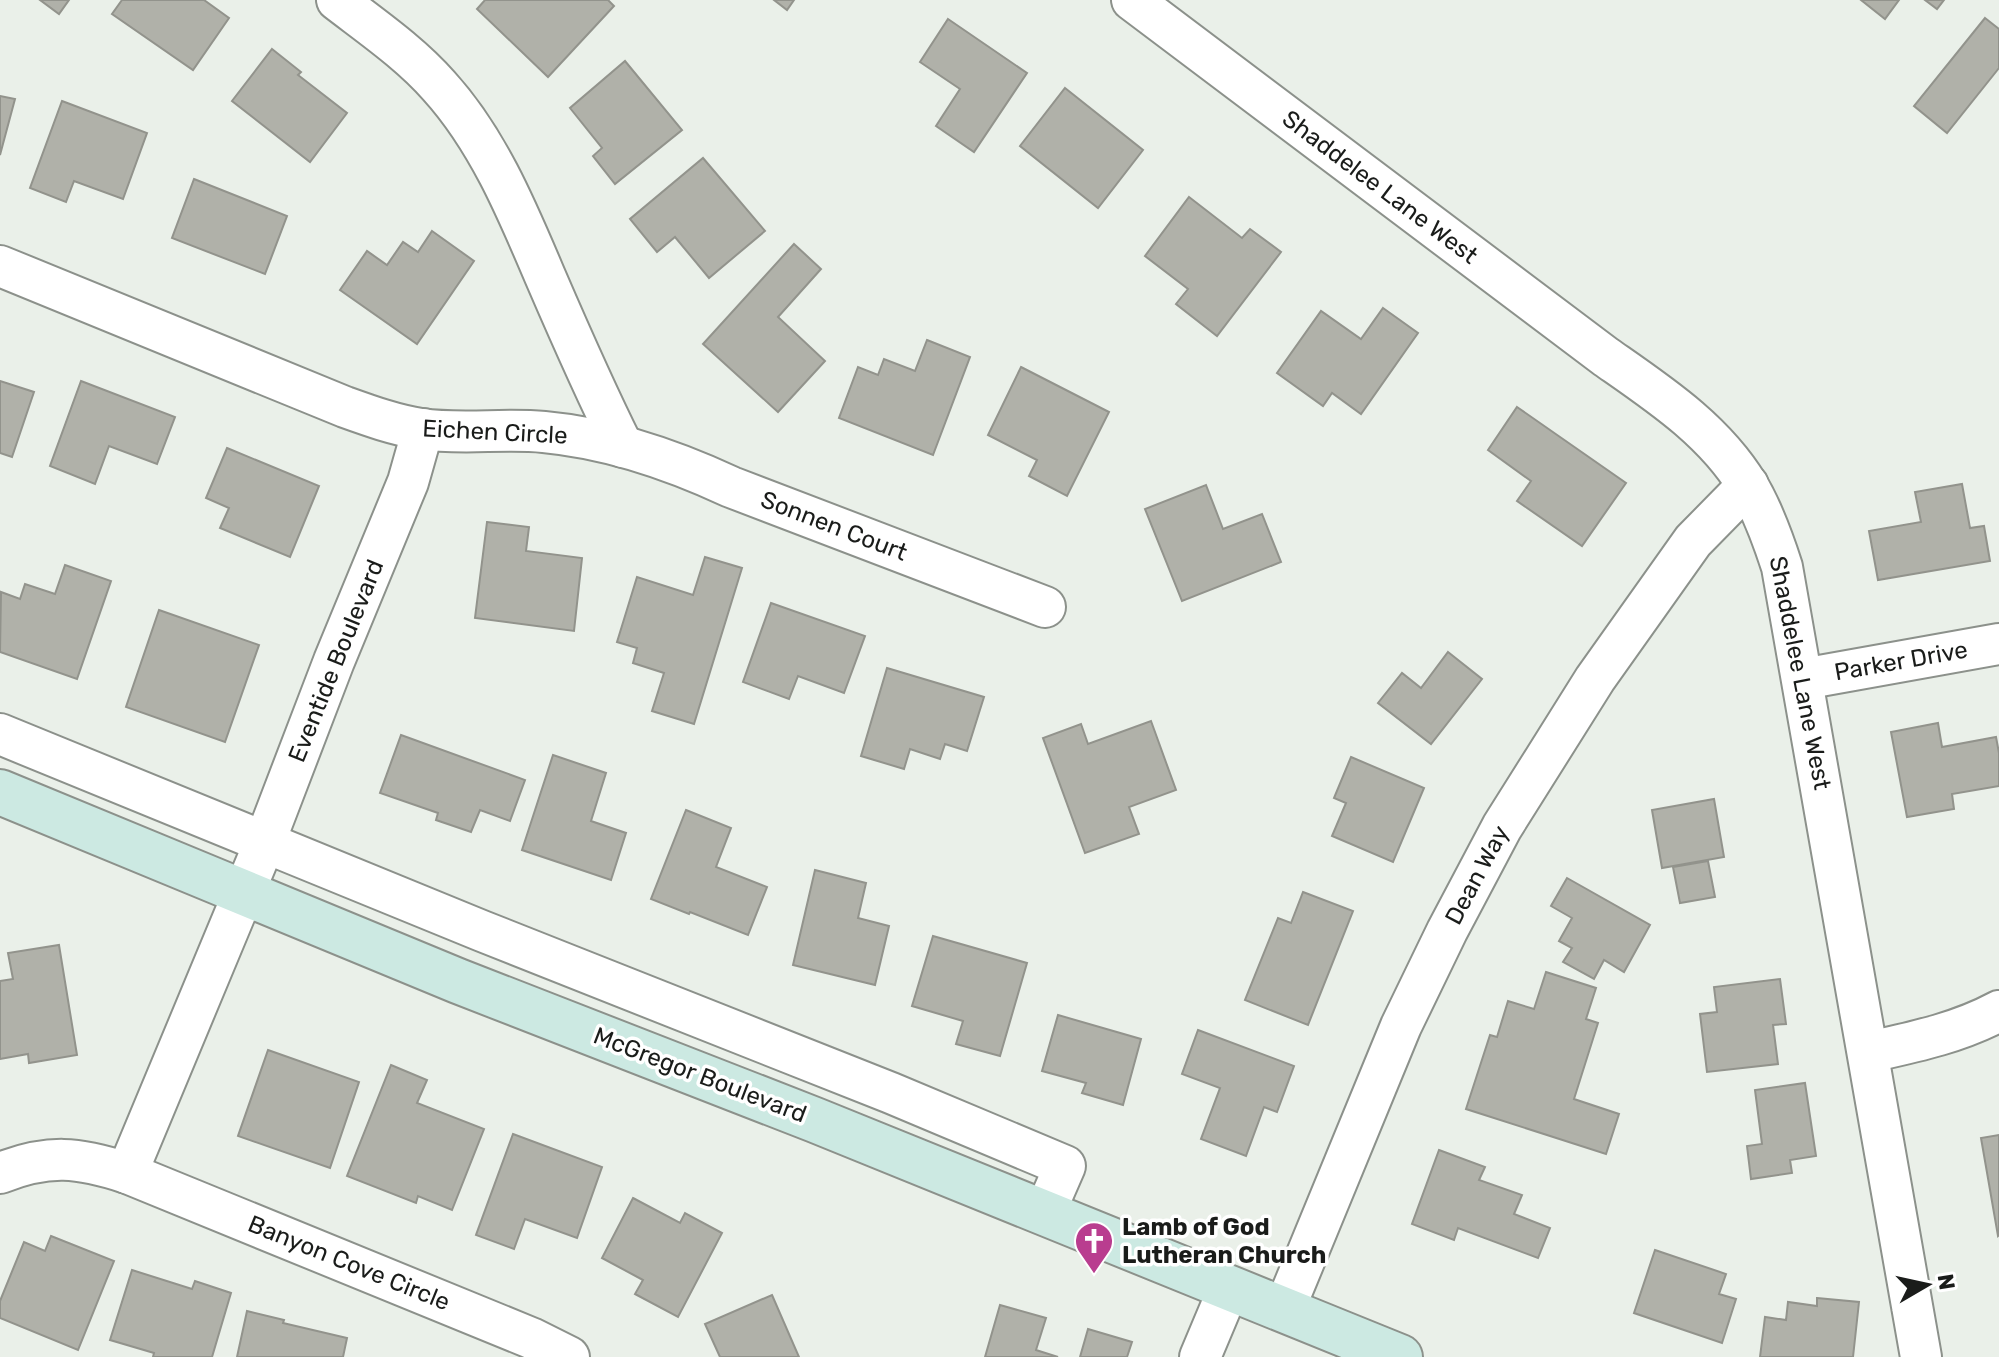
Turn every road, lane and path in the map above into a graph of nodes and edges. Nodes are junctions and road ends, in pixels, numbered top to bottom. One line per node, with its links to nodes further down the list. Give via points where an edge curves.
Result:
1 (337, 0): 5 (street, via 439,85 483,145)
2 (1132, 0): 6 (street, Shaddelee Lane West, via 1670,402 1699,427)
3 (0, 266): 4 (street, Eichen Circle, via 345,407)
4 (423, 429): 5 (street, Eichen Circle, via 541,431); 12 (street, Eventide Boulevard, via 408,482)
5 (623, 447): 7 (street, Sonnen Court)
6 (1748, 485): 9 (street, Shaddelee Lane West, via 1782,567); 20 (street, Dean Way, via 1693,541 1595,679 1502,827 1401,1026)
7 (1045, 607)
8 (1999, 644): 9 (street, Parker Drive)
9 (1803, 679): 15 (street, Shaddelee Lane West)
10 (0, 734): 12 (street)
11 (0, 792): 13 (main road, McGregor Boulevard)
12 (264, 842): 13 (street, Eventide Boulevard); 18 (street, via 1065,1166)
13 (244, 891): 17 (street); 18 (main road, McGregor Boulevard)
14 (1999, 1011): 15 (street, via 1941,1035)
15 (1869, 1052): 24 (street, Shaddelee Lane West)
16 (0, 1173): 17 (street, Banyon Cove Circle, via 58,1159 93,1162)
17 (127, 1173): 21 (street, Banyon Cove Circle)
18 (1045, 1212): 19 (main road, McGregor Boulevard)
19 (1229, 1288): 20 (main road, McGregor Boulevard); 22 (street)
20 (1284, 1310): 23 (main road, McGregor Boulevard)
21 (569, 1357)
22 (1200, 1357)
23 (1400, 1357)
24 (1921, 1357)

